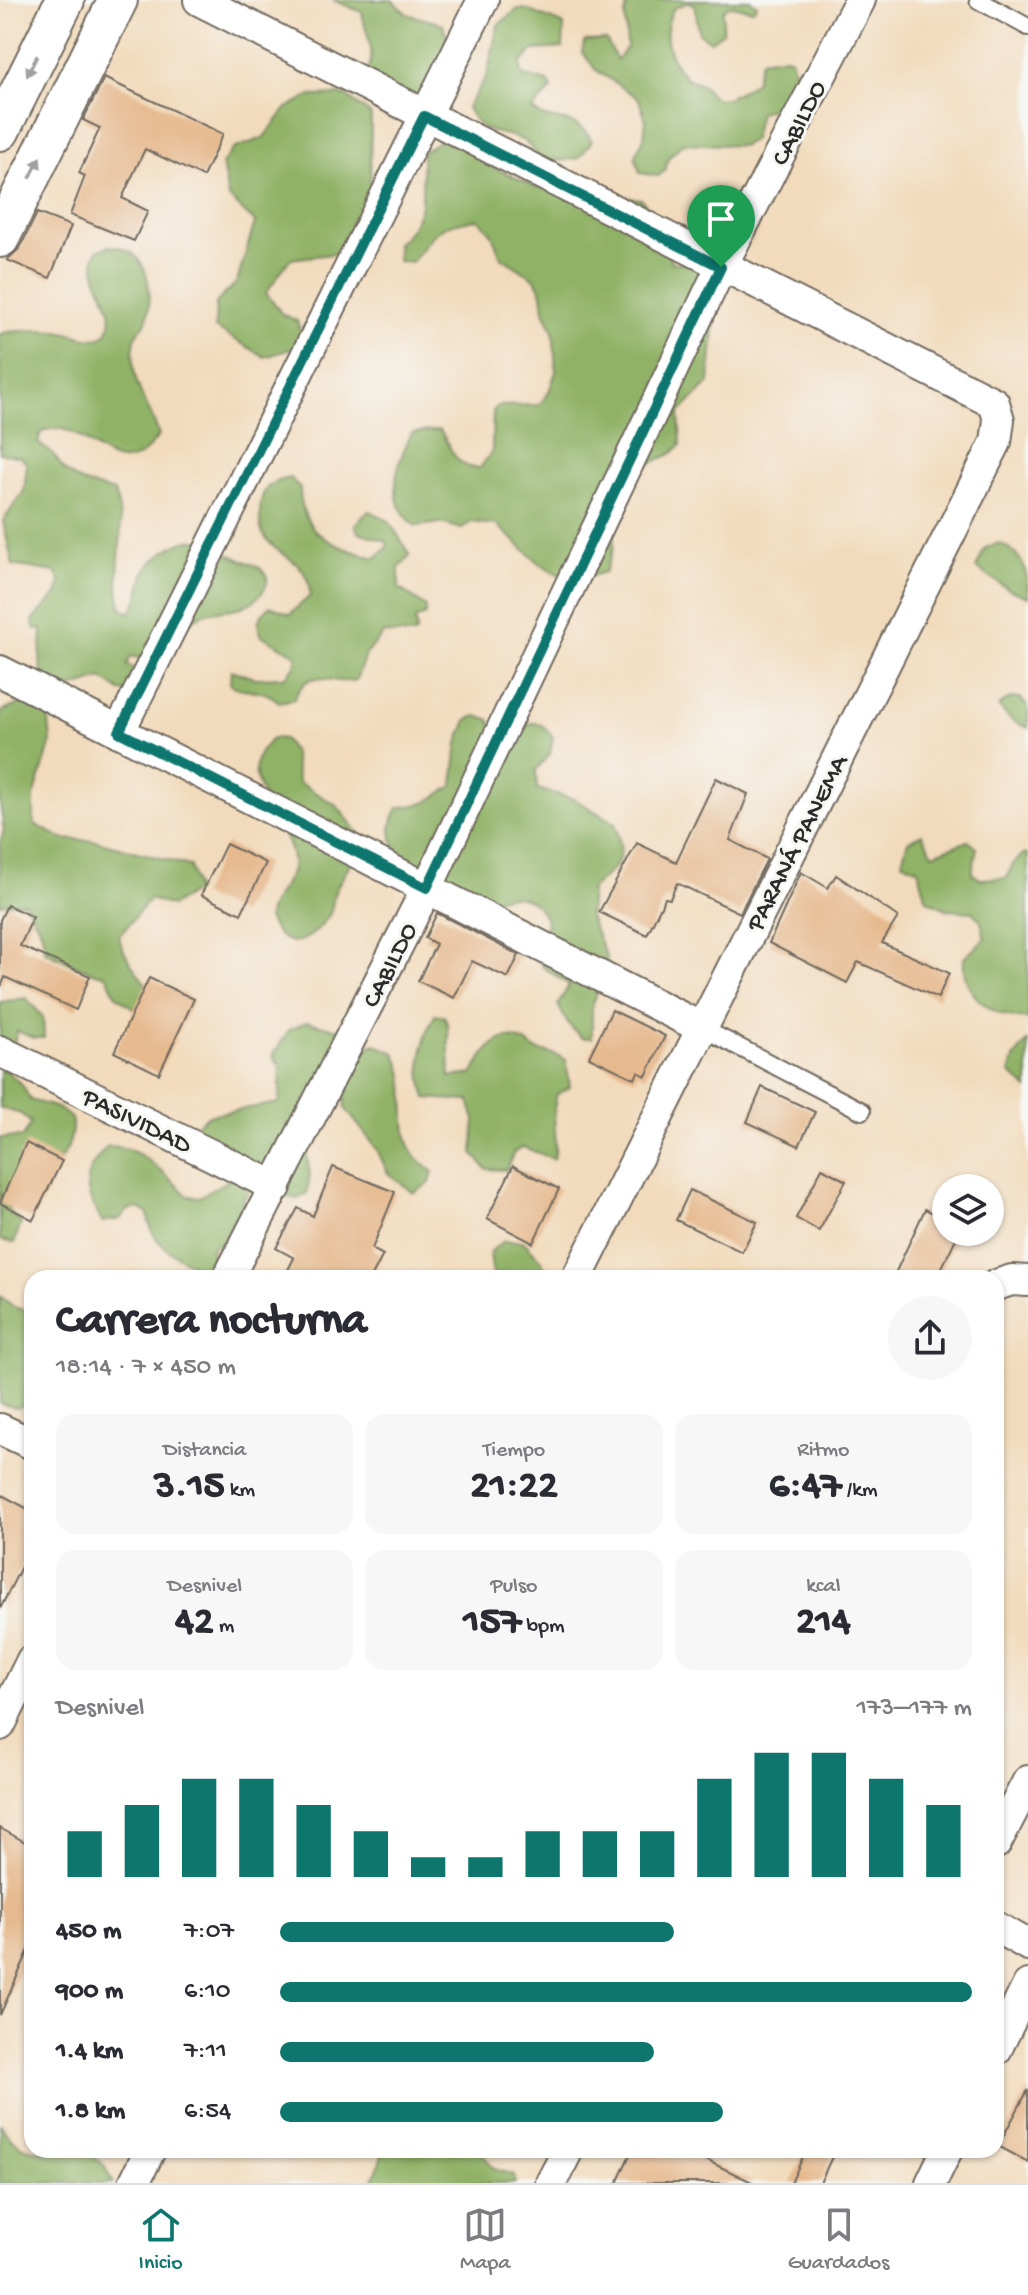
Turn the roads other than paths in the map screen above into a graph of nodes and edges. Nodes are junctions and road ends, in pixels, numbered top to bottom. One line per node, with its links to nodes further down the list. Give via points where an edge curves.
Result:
1 (65, 0): 9 (street, one-way to 9)
2 (118, 0): 10 (street, one-way to 2)
3 (199, 0): 8 (street)
4 (483, 0): 8 (street)
5 (860, 0): 11 (street, CABILDO)
6 (978, 0): 7 (lane)
7 (1028, 27)
8 (424, 116): 11 (street); 13 (street)
9 (0, 131)
10 (0, 238)
11 (721, 267): 14 (street, CABILDO); 15 (street, PARANÁ PANEMA, via 994,403 999,420 996,442)
12 (0, 671): 13 (street)
13 (119, 732): 14 (street)
14 (427, 888): 15 (street); 18 (street, CABILDO)
15 (702, 1028): 17 (lane); 20 (street, PARANÁ PANEMA)
16 (0, 1051): 18 (street, PASIVIDAD)
17 (862, 1111)
18 (276, 1187): 19 (street, CABILDO)
19 (232, 1270)
20 (581, 1270)
21 (1028, 1281): 22 (street)
22 (1004, 1282)
23 (0, 1429): 24 (street)
24 (24, 1440)
25 (24, 1676): 26 (street)
26 (0, 1725)
27 (1028, 1781): 28 (street)
28 (1004, 1828)
29 (1004, 1932): 30 (street)
30 (1028, 1945)
31 (1028, 1985): 32 (street)
32 (1004, 2034)
33 (146, 2158): 36 (street)
34 (564, 2158): 37 (street)
35 (943, 2158): 38 (street)
36 (134, 2183)
37 (551, 2183)
38 (931, 2183)

